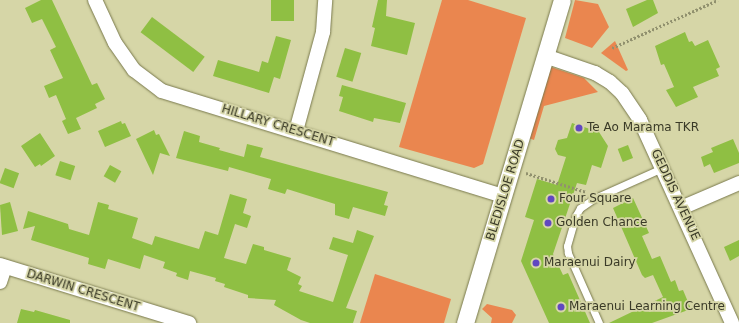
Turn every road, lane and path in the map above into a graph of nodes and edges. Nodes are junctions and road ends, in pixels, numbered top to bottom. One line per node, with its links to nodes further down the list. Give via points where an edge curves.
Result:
1 (95, 0): 7 (street, HILLARY CRESCENT, via 115,44 134,70 153,86 173,95)
2 (325, 0): 7 (street, via 323,32)
3 (562, 0): 6 (street)
4 (718, 0): 5 (path)
5 (612, 48)
6 (545, 56): 8 (street, BLEDISLOE ROAD); 9 (street, GEDDIS AVENUE, via 595,73 622,93 640,120)
7 (296, 131): 11 (street, HILLARY CRESCENT)
8 (512, 168): 11 (street, BLEDISLOE ROAD); 12 (path, via 585,191)
9 (662, 168): 12 (lane); 13 (street, GEDDIS AVENUE)
10 (739, 183): 13 (street)
11 (504, 196): 17 (street, BLEDISLOE ROAD)
12 (595, 198): 18 (lane, via 580,208 566,246 571,263)
13 (681, 208): 19 (street, GEDDIS AVENUE)
14 (2, 266): 15 (street); 16 (street, DARWIN CRESCENT)
15 (0, 282)
16 (189, 323)
17 (465, 323)
18 (599, 323)
19 (732, 323)

